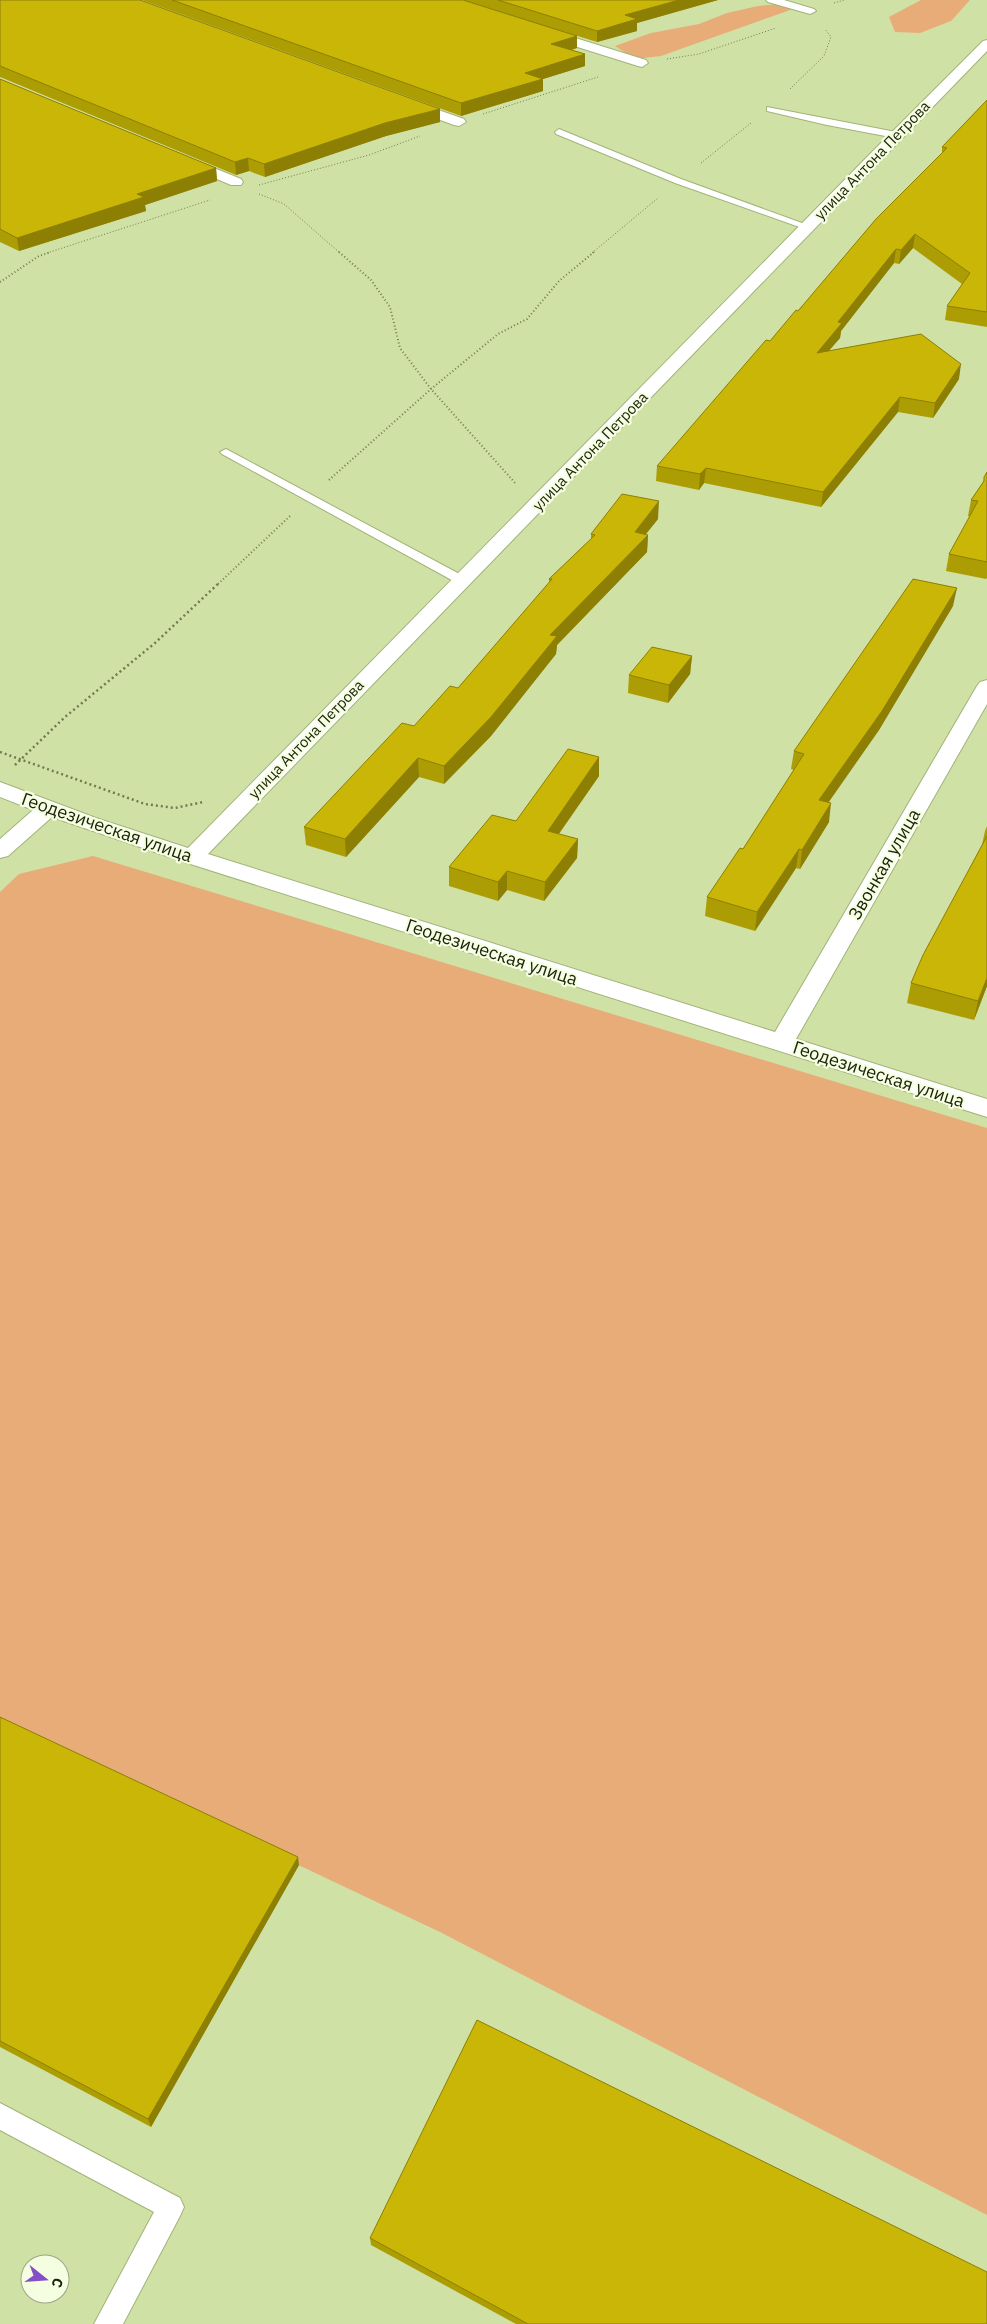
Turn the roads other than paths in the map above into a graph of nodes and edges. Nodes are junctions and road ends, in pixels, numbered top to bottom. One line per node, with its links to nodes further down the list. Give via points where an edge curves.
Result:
1 (772, 0): 2 (street)
2 (810, 11)
3 (529, 27): 5 (street)
4 (987, 44): 10 (street, улица Антона Петрова)
5 (642, 63)
6 (394, 98): 8 (street)
7 (770, 108): 10 (lane, via 827,123)
8 (459, 122)
9 (559, 132): 13 (lane, via 678,182)
10 (896, 134): 13 (street, улица Антона Петрова)
11 (172, 155): 12 (street)
12 (236, 182)
13 (808, 227): 15 (street, улица Антона Петрова)
14 (226, 452): 15 (lane)
15 (463, 582): 20 (street, улица Антона Петрова, via 331,712)
16 (987, 686): 21 (street, Звонкая улица)
17 (0, 789): 18 (street, Геодезическая улица)
18 (48, 808): 19 (street); 20 (street, Геодезическая улица)
19 (0, 851)
20 (192, 857): 21 (street, Геодезическая улица)
21 (782, 1043): 22 (street, Геодезическая улица)
22 (987, 1108)
23 (0, 2116): 24 (lane, via 171,2207)
24 (108, 2324)

